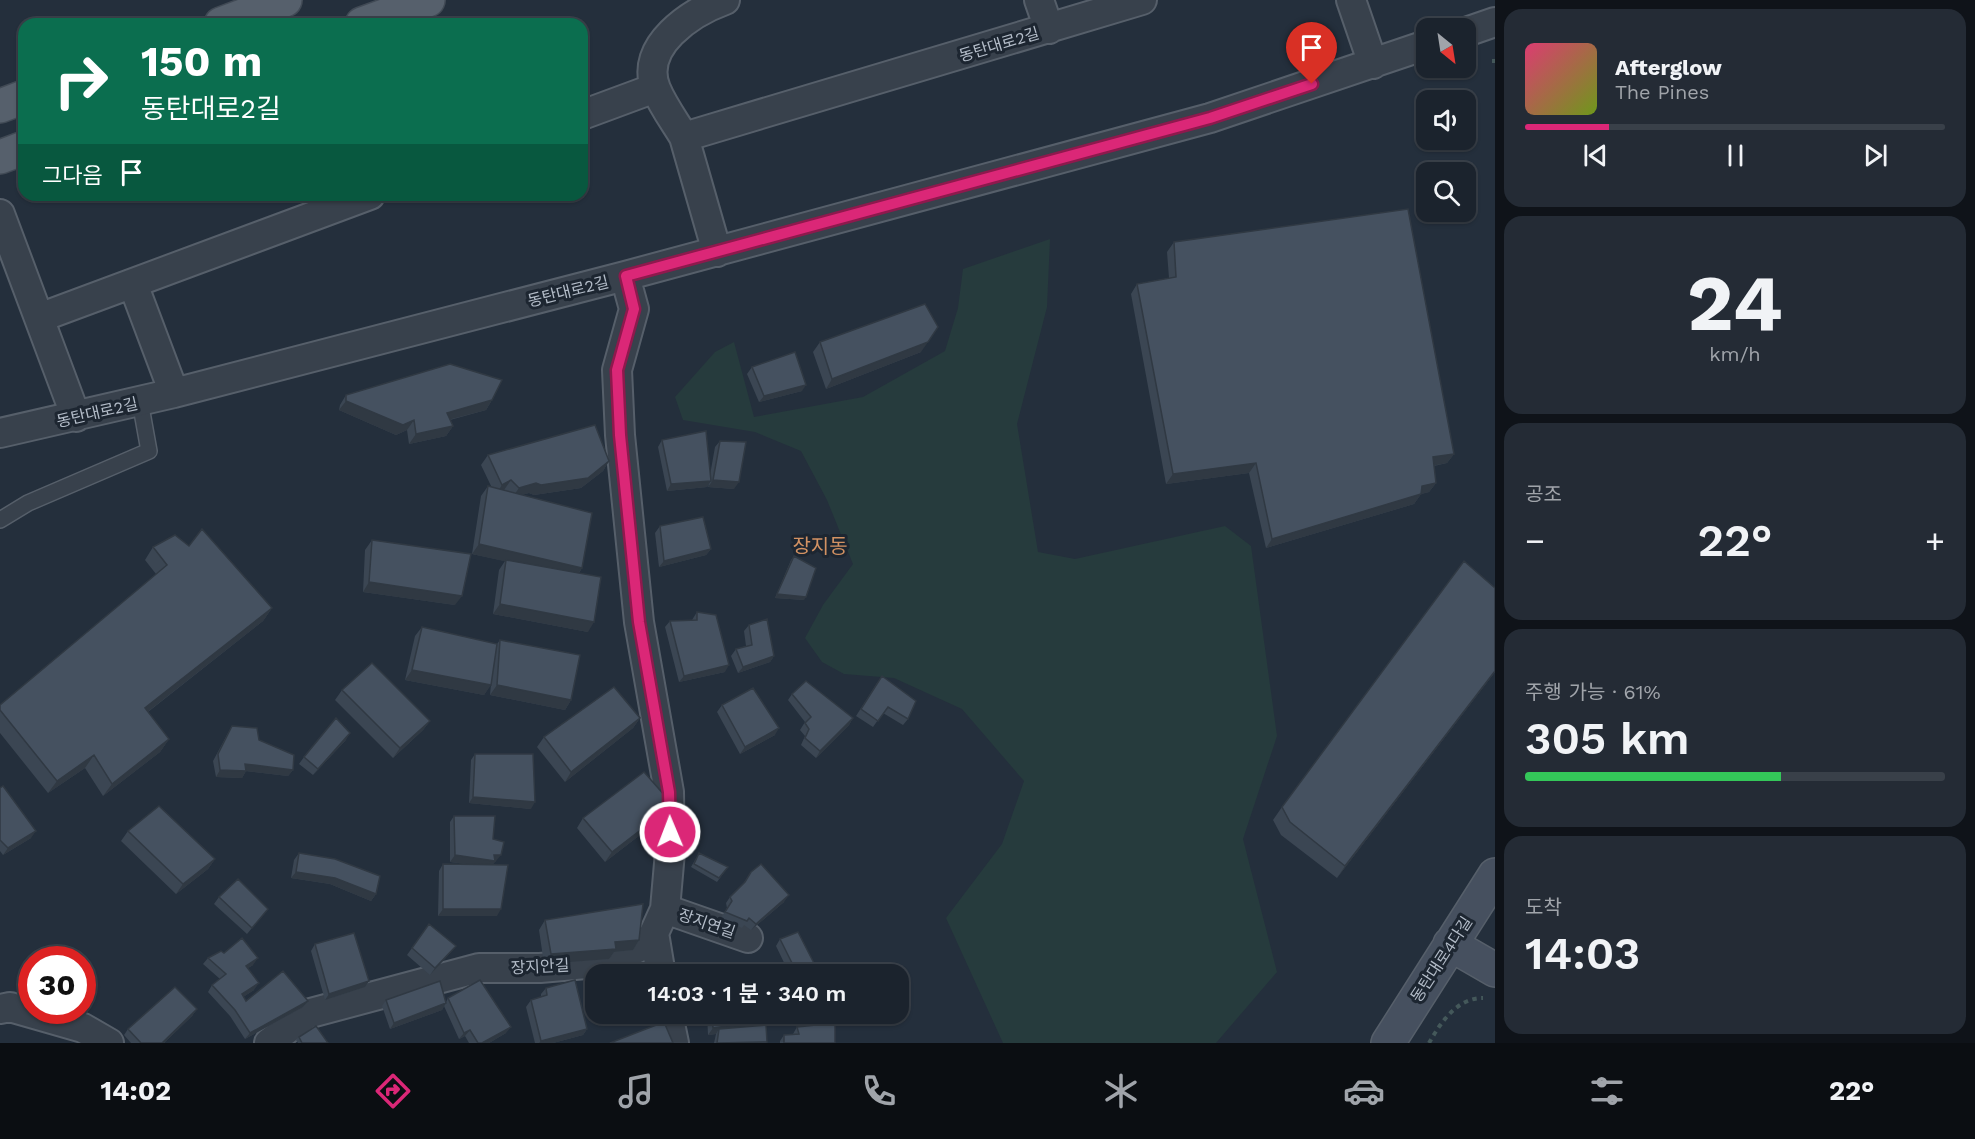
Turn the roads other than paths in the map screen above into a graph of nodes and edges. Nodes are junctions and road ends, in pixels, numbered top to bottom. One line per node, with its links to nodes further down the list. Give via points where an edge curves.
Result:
1 (285, 0): 7 (main road)
2 (428, 0): 8 (main road)
3 (725, 0): 14 (street, via 670,32 652,66)
4 (1039, 0): 10 (street)
5 (1142, 0): 10 (street, 동탄대로2길)
6 (1351, 0): 13 (street)
7 (237, 18)
8 (378, 18)
9 (1495, 22): 11 (street)
10 (1050, 29): 18 (street, 동탄대로2길)
11 (1476, 29)
12 (1416, 49): 13 (street, 동탄대로2길)
13 (1373, 64): 23 (street, 동탄대로2길, via 1210,118)
14 (655, 88): 17 (street); 18 (street)
15 (18, 99): 16 (main road)
16 (0, 106)
17 (588, 113)
18 (684, 137): 23 (street)
19 (18, 150): 20 (main road)
20 (0, 157)
21 (354, 201): 25 (street)
22 (0, 214): 26 (street)
23 (717, 252): 24 (street, 동탄대로2길)
24 (626, 276): 27 (street, 동탄대로2길); 33 (street, via 634,309 617,370 620,435 639,622 669,792 670,852)
25 (133, 284): 26 (street); 27 (street)
26 (39, 318): 29 (street)
27 (174, 393): 28 (street, 동탄대로2길)
28 (140, 401): 29 (street, 동탄대로2길); 31 (lane, via 149,451 28,503)
29 (76, 417): 30 (street, 동탄대로2길)
30 (0, 433)
31 (0, 520)
32 (1495, 875): 35 (street, 동탄대로4다길)
33 (660, 921): 34 (street, 장지연길, via 719,926); 36 (street, 장지연길); 42 (street, 장지안길, via 650,942 609,962 479,968 307,1014)
34 (748, 938)
35 (1450, 944): 37 (street); 40 (street, 동탄대로4다길)
36 (661, 964)
37 (1492, 984)
38 (0, 1009): 41 (street, via 10,1007 61,1021)
39 (670, 1024): 43 (street)
40 (1390, 1042)
41 (109, 1043)
42 (269, 1043)
43 (674, 1043)

